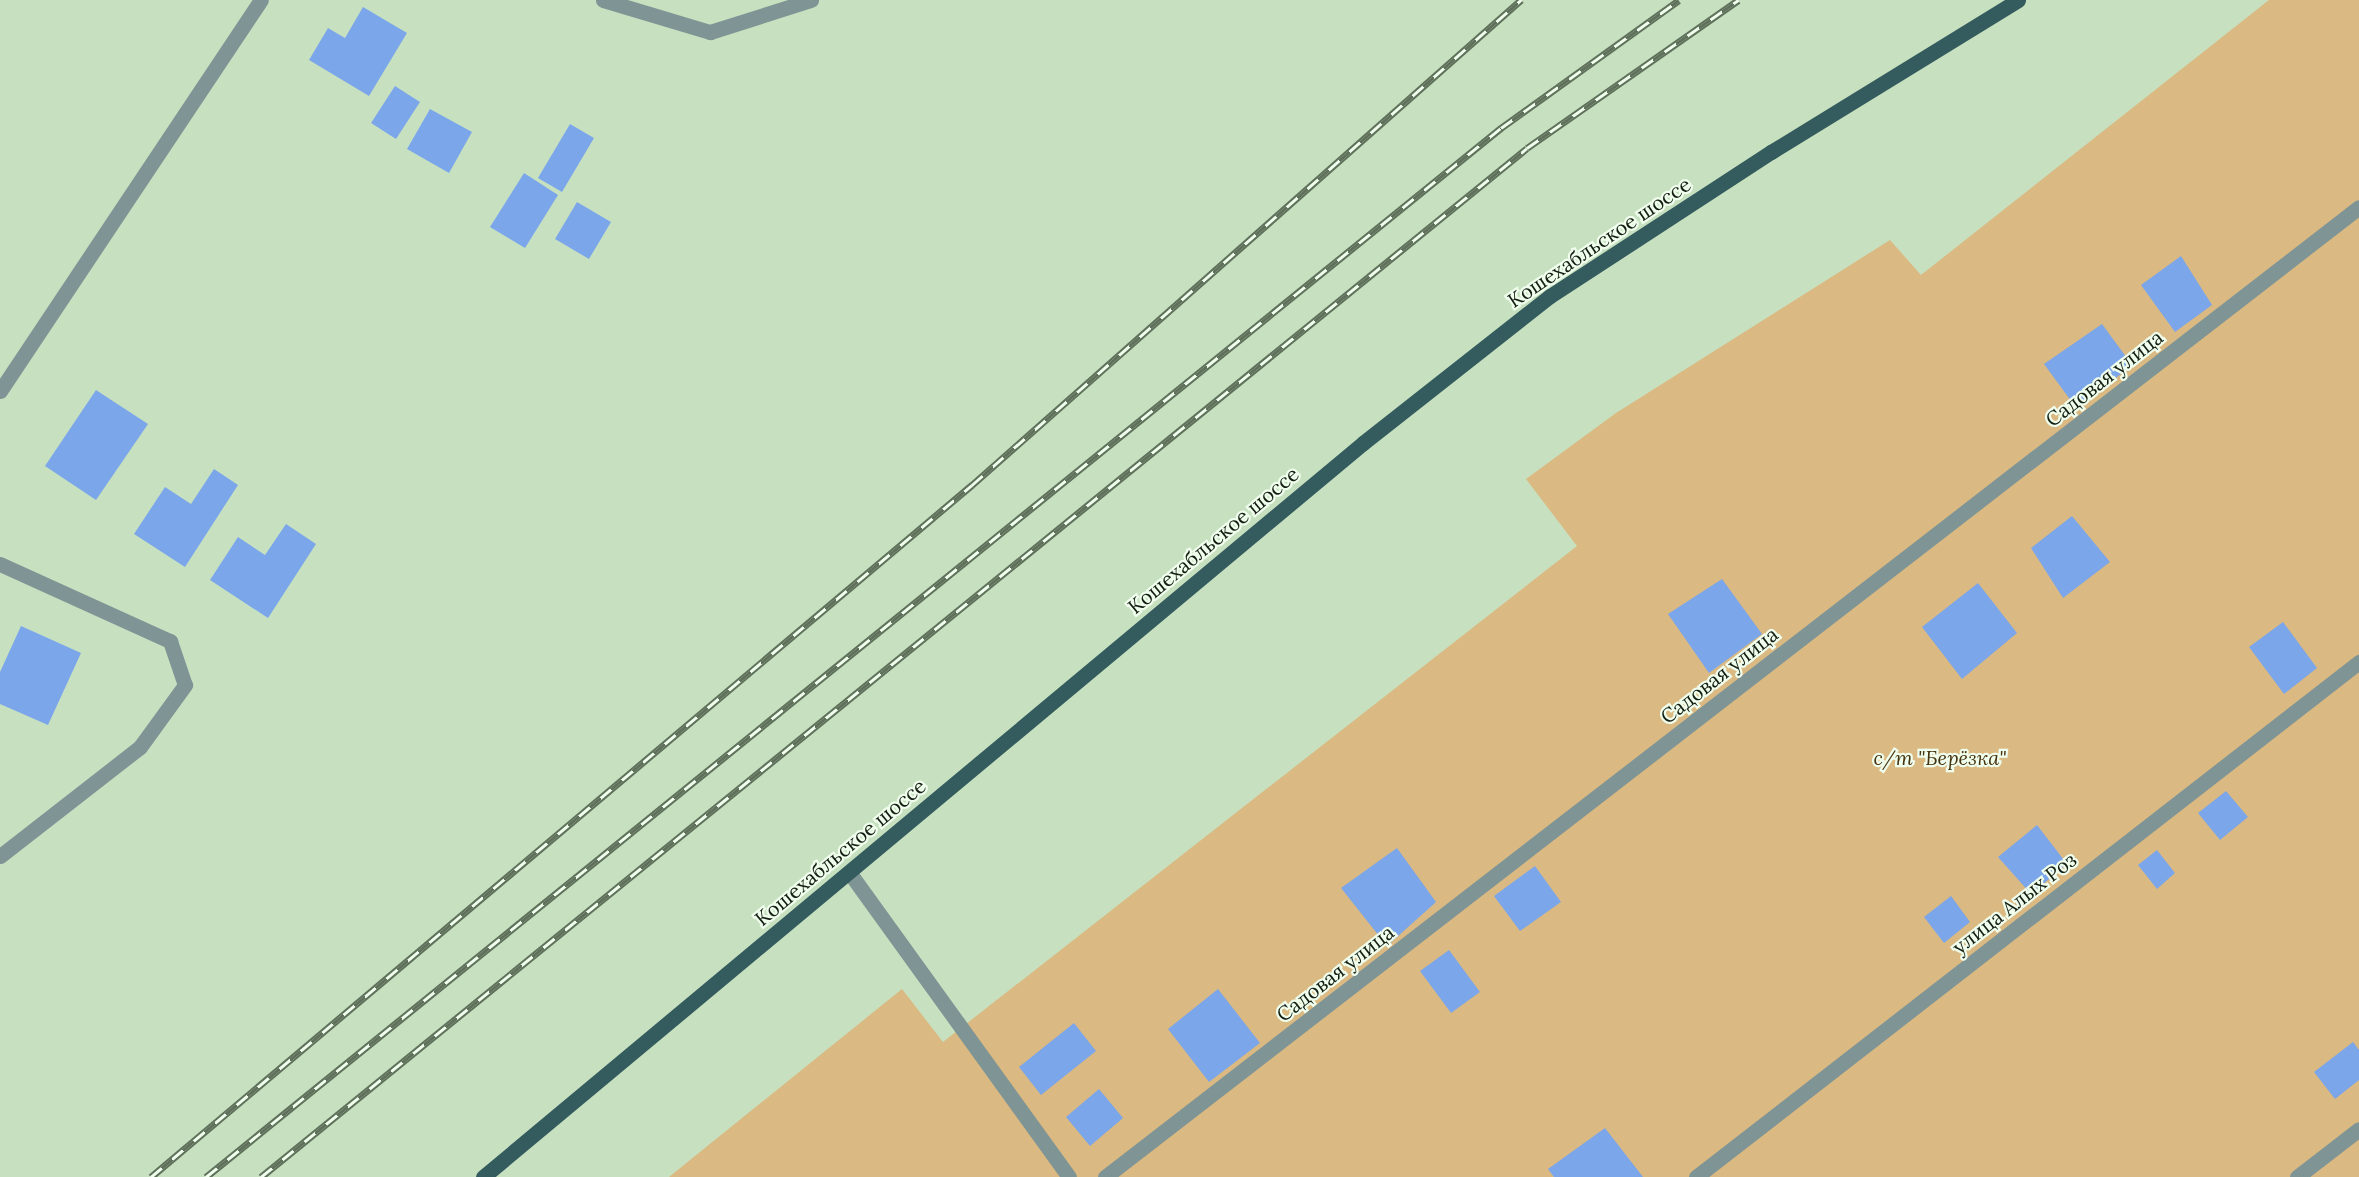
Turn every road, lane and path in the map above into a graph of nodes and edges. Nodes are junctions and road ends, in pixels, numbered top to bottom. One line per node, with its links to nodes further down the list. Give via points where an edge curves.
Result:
1 (261, 0): 6 (street)
2 (603, 0): 3 (street, via 710,32)
3 (811, 0)
4 (2018, 0): 10 (main road, Кошехабльское шоссе, via 1771,152 1550,296 1363,443)
5 (2359, 207): 14 (street, Садовая улица)
6 (0, 391)
7 (0, 564): 9 (street, via 170,641 185,686 140,747)
8 (2359, 662): 15 (street, улица Алых Роз)
9 (0, 856)
10 (849, 872): 12 (main road, Кошехабльское шоссе); 13 (street)
11 (2359, 1129): 16 (street)
12 (483, 1177)
13 (1069, 1177)
14 (1105, 1177)
15 (1696, 1177)
16 (2297, 1177)

